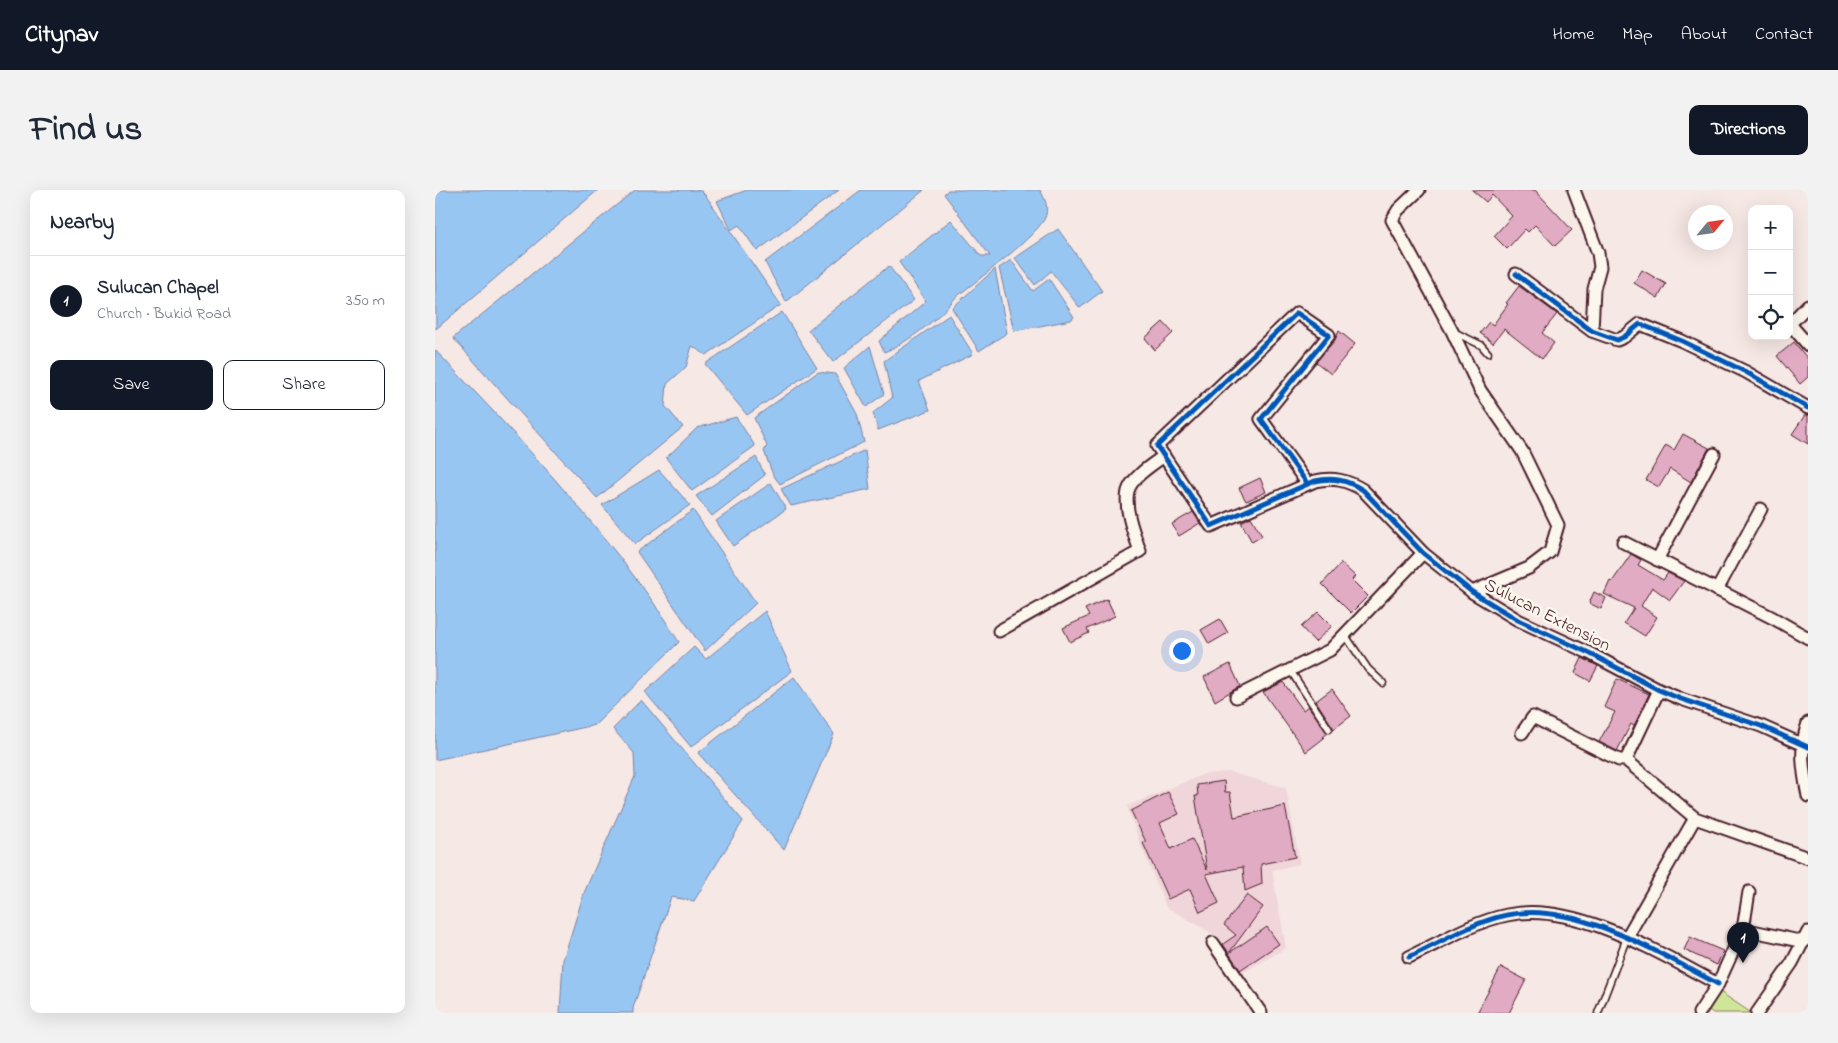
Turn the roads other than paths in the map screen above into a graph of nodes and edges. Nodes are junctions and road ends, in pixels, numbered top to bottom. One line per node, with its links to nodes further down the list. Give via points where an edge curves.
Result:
1 (1419, 190): 7 (street, via 1392,220)
2 (1575, 190): 8 (street, via 1600,267 1594,289)
3 (1516, 274): 8 (street)
4 (1808, 305): 5 (street)
5 (1793, 320)
6 (1793, 328): 9 (street)
7 (1452, 331): 10 (lane, via 1481,345); 20 (street, via 1480,390 1522,452 1558,525 1549,552 1529,568)
8 (1592, 331): 11 (street, via 1617,340 1640,324 1738,368)
9 (1808, 345)
10 (1488, 354)
11 (1808, 408)
12 (1714, 454): 18 (street)
13 (1164, 456): 14 (street, Sulucan Extension, via 1211,526); 14 (street, via 1157,446 1297,313 1329,335 1261,419); 21 (street, via 1142,471 1128,490 1129,517 1140,551)
14 (1307, 484): 17 (street, Sulucan Extension, via 1330,478 1357,487)
15 (1761, 509): 19 (street)
16 (1623, 542): 18 (street)
17 (1423, 553): 20 (street, Sulucan Extension); 22 (street)
18 (1657, 560): 19 (street)
19 (1717, 590): 23 (street)
20 (1471, 592): 26 (street, Sulucan Extension, via 1518,620)
21 (999, 631)
22 (1345, 635): 24 (street, via 1330,650); 25 (lane, via 1368,669)
23 (1808, 638)
24 (1290, 670): 27 (street); 29 (lane)
25 (1383, 683)
26 (1659, 690): 31 (street, Sulucan Extension, via 1761,726); 32 (street)
27 (1236, 697)
28 (1808, 723): 31 (street)
29 (1329, 729)
30 (1522, 733): 32 (street, via 1533,717 1619,760)
31 (1805, 746): 33 (street, via 1803,772)
32 (1625, 760): 34 (street)
33 (1808, 796)
34 (1695, 818): 35 (street); 38 (street)
35 (1808, 858)
36 (1749, 892): 37 (street)
37 (1743, 929): 39 (street); 42 (street)
38 (1627, 937): 41 (street, via 1571,917 1541,912 1508,914 1477,924); 42 (street); 44 (lane)
39 (1806, 937): 46 (street)
40 (1213, 943): 43 (street)
41 (1409, 957)
42 (1718, 984): 45 (street)
43 (1261, 1013)
44 (1597, 1013)
45 (1699, 1013)
46 (1757, 1013)

